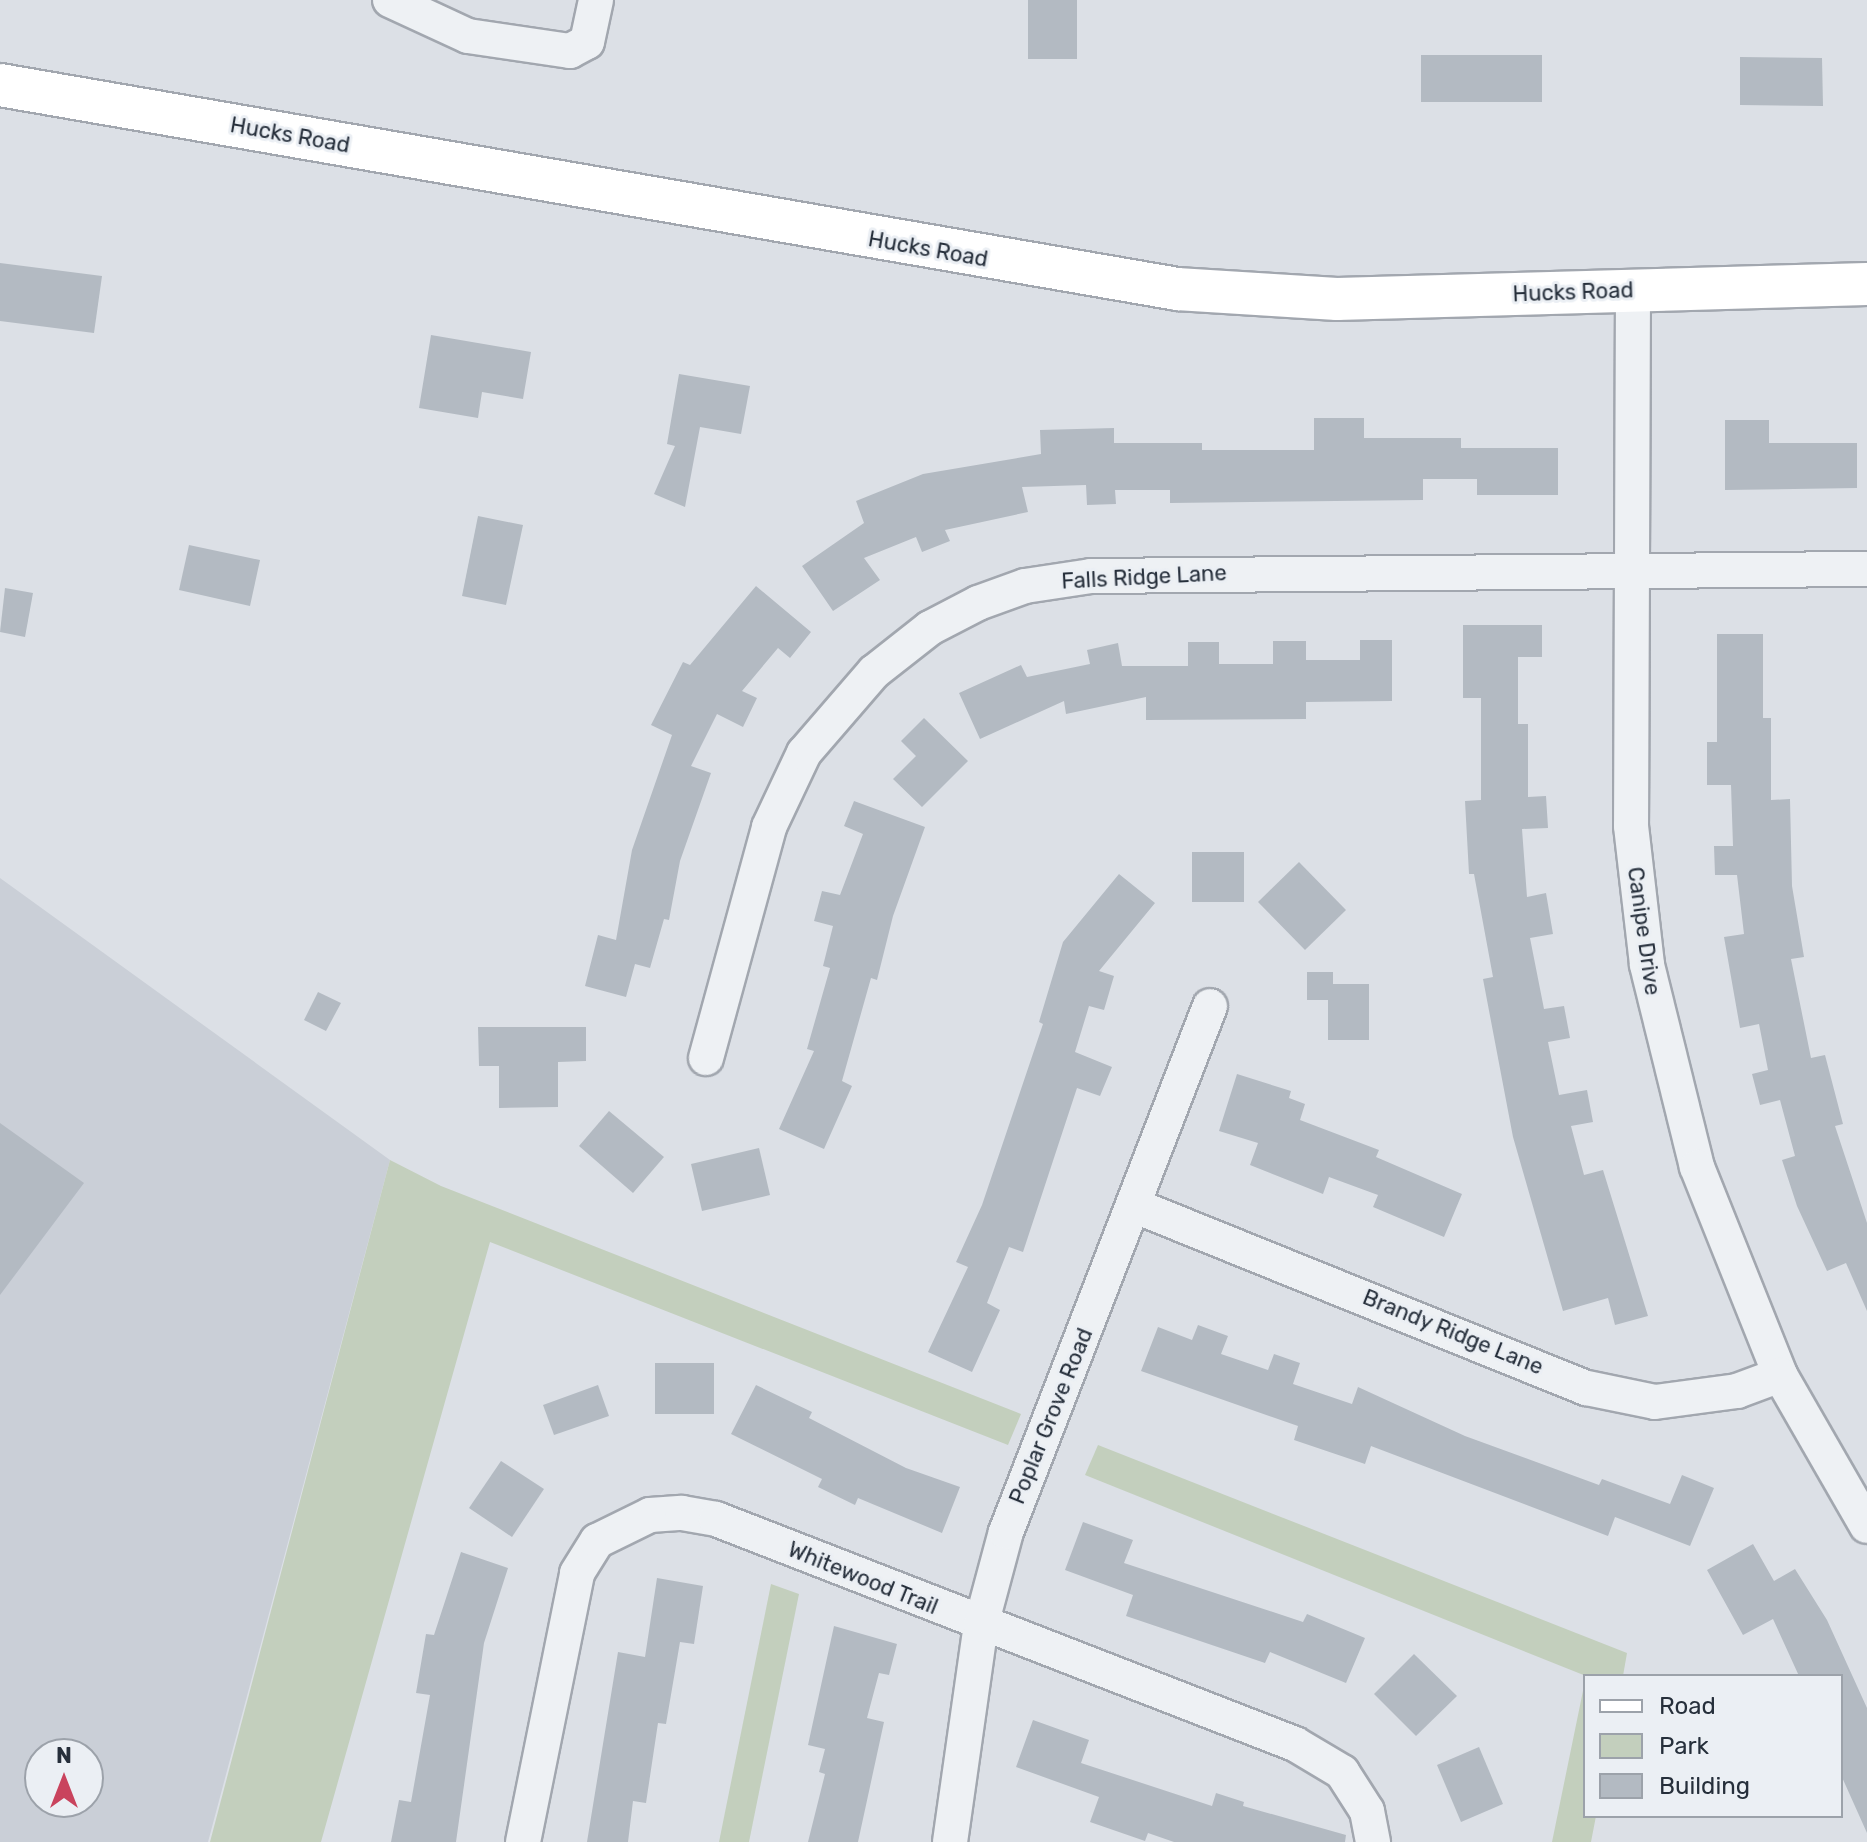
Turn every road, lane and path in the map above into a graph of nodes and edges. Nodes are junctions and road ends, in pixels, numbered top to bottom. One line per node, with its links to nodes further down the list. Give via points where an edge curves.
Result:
1 (390, 0): 2 (street, via 468,36 570,51 587,42)
2 (596, 0)
3 (0, 85): 5 (main road, Hucks Road, via 1114,282 1337,299)
4 (1867, 284): 5 (main road, Hucks Road)
5 (1633, 290): 7 (street, Canipe Drive)
6 (1867, 569): 7 (street, Falls Ridge Lane)
7 (1630, 571): 9 (street, Falls Ridge Lane, via 1091,576 1025,586 930,628 874,672 832,718 784,792 769,827); 11 (street, Canipe Drive, via 1631,826 1647,965 1697,1167)
8 (1210, 1006): 10 (street, Poplar Grove Road)
9 (706, 1058)
10 (1133, 1205): 11 (street, Brandy Ridge Lane, via 1587,1388 1655,1402 1737,1391); 13 (street, Poplar Grove Road, via 1006,1532)
11 (1780, 1375): 12 (street, Canipe Drive)
12 (1867, 1526)
13 (981, 1625): 14 (street, Whitewood Trail, via 716,1519 650,1515 624,1526 597,1541 577,1573); 15 (street, Poplar Grove Road); 16 (street, Whitewood Trail, via 1324,1759 1342,1772 1367,1811)
14 (523, 1842)
15 (950, 1842)
16 (1373, 1842)

